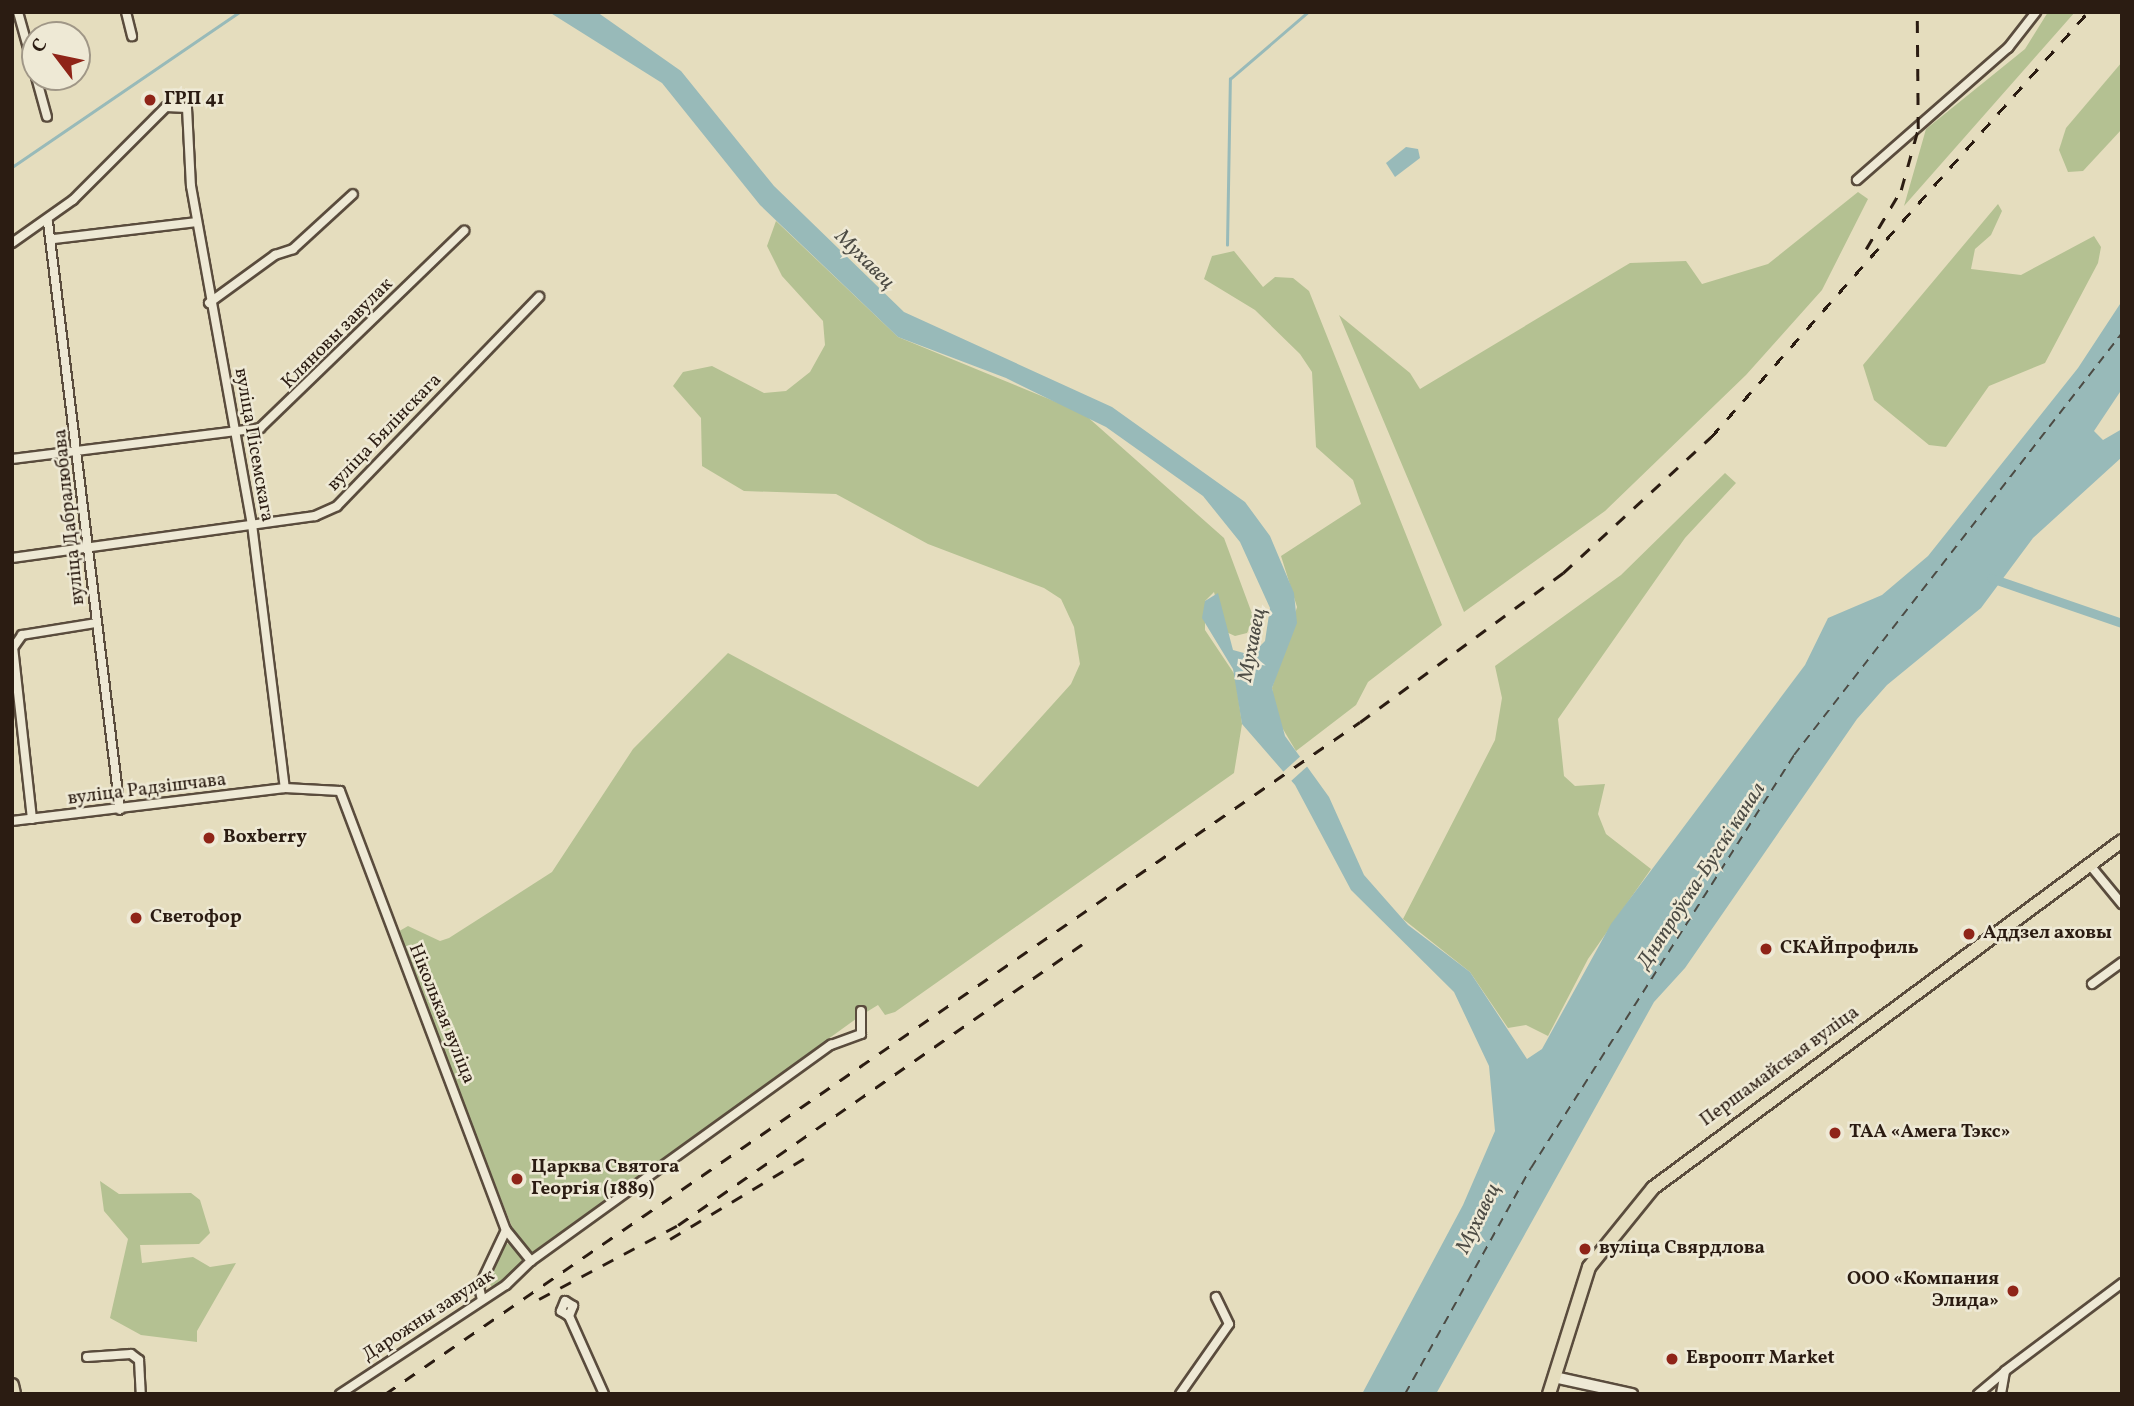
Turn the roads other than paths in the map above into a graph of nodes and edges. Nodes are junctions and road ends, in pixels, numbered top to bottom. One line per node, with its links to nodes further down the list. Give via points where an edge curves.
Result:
1 (126, 12): 3 (street)
2 (2036, 12): 6 (street, via 2008,48)
3 (132, 36)
4 (40, 91): 5 (street)
5 (47, 117)
6 (1857, 180)
7 (353, 194): 14 (street, via 293,249 275,254)
8 (48, 222): 9 (street, вуліца Пісемскага, via 166,107 187,108); 11 (street, вуліца Дабралюбава); 12 (street)
9 (197, 222): 11 (street); 14 (street, вуліца Пісемскага)
10 (464, 231): 15 (street, Кляновы завулак, via 268,424)
11 (54, 239): 16 (street, вуліца Дабралюбава)
12 (12, 243)
13 (539, 297): 18 (street, вуліца Бялінскага, via 337,506 315,516)
14 (209, 303): 15 (street, вуліца Пісемскага)
15 (236, 431): 16 (street, Кляновы завулак); 18 (street, вуліца Пісемскага)
16 (79, 453): 17 (street, Кляновы завулак); 19 (street, вуліца Дабралюбава)
17 (12, 459)
18 (252, 524): 19 (street, вуліца Бялінскага); 22 (street, вуліца Пісемскага)
19 (87, 548): 20 (street, вуліца Бялінскага); 21 (street, вуліца Дабралюбава)
20 (12, 558)
21 (96, 623): 23 (street, вуліца Дабралюбава); 24 (street, via 22,635 13,648)
22 (285, 788): 23 (street, вуліца Радзішчава); 32 (street, Ніколькая вуліца, via 331,788 350,807 386,920)
23 (120, 810): 24 (street, вуліца Радзішчава)
24 (32, 819): 25 (street, вуліца Радзішчава)
25 (12, 821)
26 (2122, 841): 27 (main road, Першамайская вуліца)
27 (2089, 864): 28 (street); 40 (main road, Першамайская вуліца, via 1653,1188 1589,1267)
28 (2122, 904)
29 (2122, 962): 30 (street)
30 (2092, 984)
31 (861, 1011): 33 (street, Дарожны завулак, via 861,1034 819,1053)
32 (506, 1230): 33 (street, Ніколькая вуліца); 36 (street, via 479,1287)
33 (531, 1261): 36 (street, Дарожны завулак)
34 (2122, 1283): 39 (street)
35 (1216, 1297): 46 (street, via 1229,1324)
36 (482, 1300): 44 (street, Дарожны завулак)
37 (569, 1316): 45 (street)
38 (87, 1357): 43 (street, via 131,1354 139,1360)
39 (2005, 1371): 49 (street); 50 (street)
40 (1554, 1377): 47 (main road, Першамайская вуліца); 48 (main road)
41 (12, 1385): 42 (main road)
42 (13, 1394)
43 (141, 1394)
44 (340, 1394)
45 (604, 1394)
46 (1180, 1394)
47 (1549, 1394)
48 (1632, 1394)
49 (1978, 1394)
50 (2001, 1394)

